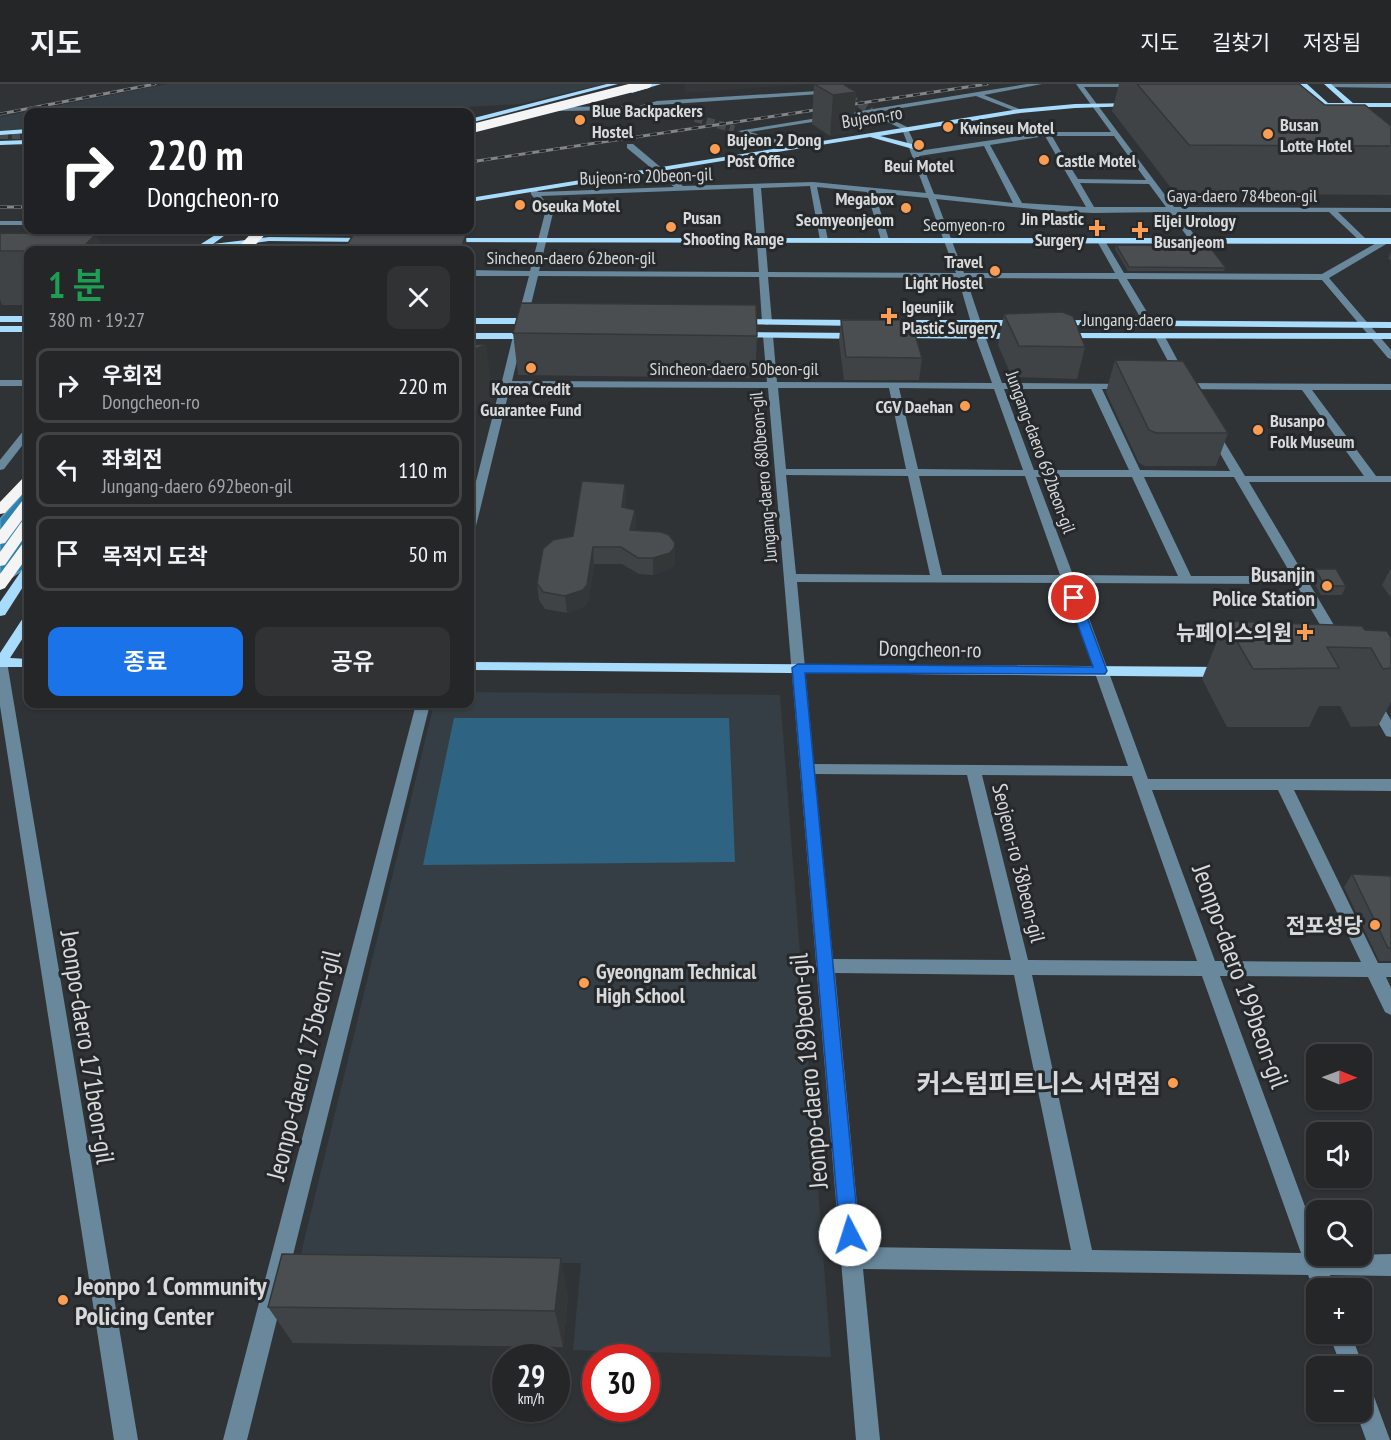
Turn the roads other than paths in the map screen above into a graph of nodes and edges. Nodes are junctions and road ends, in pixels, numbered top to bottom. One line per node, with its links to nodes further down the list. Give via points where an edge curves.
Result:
1 (615, 84): 24 (main road)
2 (631, 84): 30 (highway, bridge)
3 (647, 84): 31 (highway, bridge)
4 (658, 84): 21 (main road)
5 (1039, 84): 13 (street)
6 (1080, 85): 7 (street); 14 (street)
7 (1146, 85)
8 (1293, 85): 9 (street)
9 (1304, 85): 17 (main road)
10 (1327, 85): 11 (street); 18 (main road)
11 (1391, 86)
12 (839, 91): 20 (street, via 657,102)
13 (977, 94): 22 (street); 23 (street)
14 (1097, 105): 15 (main road, Bujeon-ro); 23 (main road, Bujeon-ro); 36 (street)
15 (1137, 105)
16 (1291, 105): 17 (main road)
17 (1327, 105): 18 (main road); 26 (main road)
18 (1352, 105): 19 (main road); 25 (main road)
19 (1391, 105)
20 (639, 108): 21 (street); 28 (street)
21 (557, 109): 24 (main road); 32 (main road)
22 (871, 111): 33 (street); 43 (street, via 738,130)
23 (1020, 111): 33 (main road, Bujeon-ro)
24 (502, 112): 27 (main road); 29 (main road)
25 (1360, 112)
26 (1336, 113)
27 (474, 114)
28 (694, 118)
29 (474, 125)
30 (474, 126)
31 (474, 126)
32 (474, 126)
33 (905, 128): 37 (main road, Bujeon-ro); 44 (street)
34 (0, 133): 38 (main road)
35 (1047, 134): 36 (street); 41 (street); 45 (street)
36 (1118, 134): 46 (street)
37 (867, 135): 43 (main road, Bujeon-ro); 44 (main road)
38 (24, 136)
39 (24, 137): 40 (main road)
40 (3, 143)
41 (986, 143): 44 (street); 57 (street)
42 (630, 146): 47 (street)
43 (793, 147): 47 (main road, Bujeon-ro)
44 (914, 151): 55 (street)
45 (1067, 167): 46 (street); 48 (street)
46 (1142, 167): 49 (street)
47 (657, 169): 52 (street); 54 (main road, Bujeon-ro)
48 (1075, 182): 49 (street); 61 (street)
49 (1153, 182): 58 (street)
50 (813, 184): 51 (street, Bujeon-ro 20beon-gil); 53 (street, Bujeon-ro 20beon-gil); 77 (street)
51 (757, 187): 52 (street, Bujeon-ro 20beon-gil); 76 (street)
52 (681, 189): 54 (street, Bujeon-ro 20beon-gil)
53 (870, 190): 55 (street, Bujeon-ro 20beon-gil); 78 (street)
54 (534, 192): 56 (main road, Bujeon-ro); 75 (street, via 549,213)
55 (931, 196): 57 (street, Gaya-daero 784beon-gil); 79 (street)
56 (474, 200)
57 (1019, 206): 61 (street, Gaya-daero 784beon-gil)
58 (1173, 210): 59 (street, Gaya-daero 784beon-gil); 61 (street, Gaya-daero 784beon-gil); 81 (street)
59 (1331, 210): 60 (street, Gaya-daero 784beon-gil); 82 (street)
60 (1391, 210)
61 (1093, 211)
62 (24, 222): 63 (street)
63 (0, 223)
64 (49, 234): 84 (street)
65 (217, 234): 85 (main road)
66 (222, 234): 86 (main road)
67 (244, 234): 88 (highway)
68 (262, 234): 87 (main road)
69 (265, 234): 89 (highway, bridge)
70 (265, 234): 90 (highway)
71 (280, 234): 72 (main road)
72 (363, 240): 73 (main road); 91 (main road)
73 (375, 240)
74 (435, 240): 75 (main road, Seomyeon-ro)
75 (542, 240): 76 (main road, Seomyeon-ro); 93 (street)
76 (762, 240): 77 (main road, Seomyeon-ro); 94 (street)
77 (824, 240): 78 (main road, Seomyeon-ro)
78 (885, 240): 79 (main road, Seomyeon-ro)
79 (948, 240): 80 (main road, Seomyeon-ro); 95 (street)
80 (1101, 241): 81 (main road, Seomyeon-ro); 96 (street, Jungang-daero)
81 (1196, 241): 82 (main road, Seomyeon-ro)
82 (1363, 241): 83 (main road, Seomyeon-ro)
83 (1388, 241): 97 (street)
84 (35, 246)
85 (203, 246)
86 (204, 246)
87 (212, 246)
88 (234, 246)
89 (248, 246)
90 (255, 246)
91 (305, 246)
92 (474, 273): 93 (street, Sincheon-daero 62beon-gil)
93 (534, 273): 94 (street, Sincheon-daero 62beon-gil); 101 (street)
94 (764, 274): 95 (street, Sincheon-daero 62beon-gil); 104 (street)
95 (961, 275): 96 (street, Sincheon-daero 62beon-gil); 108 (street)
96 (1122, 276): 97 (street, Sincheon-daero 62beon-gil); 105 (street, Jungang-daero)
97 (1324, 277): 111 (street)
98 (0, 319): 99 (main road)
99 (24, 319)
100 (474, 321): 101 (main road)
101 (522, 321): 102 (main road)
102 (544, 321)
103 (722, 322): 104 (main road)
104 (767, 322): 106 (main road)
105 (1148, 322): 110 (main road, Jungang-daero); 111 (main road, Jungang-daero)
106 (872, 323)
107 (883, 323): 108 (main road)
108 (976, 323): 109 (main road)
109 (1033, 323)
110 (1045, 323)
111 (1364, 324): 112 (main road, Jungang-daero); 126 (street)
112 (1391, 325)
113 (0, 329): 114 (main road)
114 (24, 329)
115 (721, 335): 120 (main road)
116 (1159, 335): 125 (main road, Jungang-daero); 126 (main road, Jungang-daero); 141 (street)
117 (474, 336): 118 (main road)
118 (518, 336): 119 (main road); 132 (street)
119 (540, 336)
120 (768, 336): 121 (main road); 133 (street, Jungang-daero 680beon-gil)
121 (874, 336)
122 (886, 336): 123 (main road)
123 (980, 336): 124 (main road); 135 (street, Jungang-daero 692beon-gil)
124 (1028, 336)
125 (1052, 336)
126 (1374, 336): 127 (main road, Jungang-daero); 128 (street)
127 (1391, 336)
128 (1391, 356)
129 (0, 383): 130 (street)
130 (24, 383)
131 (474, 384): 132 (street, Sincheon-daero 50beon-gil)
132 (506, 384): 133 (street, Sincheon-daero 50beon-gil); 155 (street)
133 (772, 385): 134 (street, Sincheon-daero 50beon-gil); 145 (street, Jungang-daero 680beon-gil)
134 (893, 386): 135 (street, Sincheon-daero 50beon-gil); 146 (street)
135 (998, 386): 136 (street, Sincheon-daero 50beon-gil); 147 (street, Jungang-daero 692beon-gil)
136 (1095, 386): 137 (street, Sincheon-daero 50beon-gil); 148 (street)
137 (1141, 386)
138 (1163, 386): 141 (street)
139 (1305, 387): 140 (street); 141 (street); 150 (street)
140 (1391, 387)
141 (1188, 391)
142 (1207, 423): 149 (street)
143 (24, 437): 144 (street)
144 (0, 466)
145 (780, 472): 146 (street); 161 (street, Jungang-daero 680beon-gil)
146 (913, 473): 147 (street); 162 (street)
147 (1029, 473): 148 (street); 163 (street, Jungang-daero 692beon-gil)
148 (1135, 474): 149 (street); 164 (street)
149 (1238, 476): 150 (street); 165 (street)
150 (1372, 478): 151 (street)
151 (1391, 479)
152 (24, 485): 154 (highway)
153 (24, 508): 157 (highway)
154 (0, 510)
155 (474, 510)
156 (24, 529): 159 (highway)
157 (0, 540)
158 (24, 552): 166 (highway)
159 (0, 562)
160 (24, 576): 167 (main road)
161 (790, 579): 162 (street, Jungang-daero 680beon-gil); 173 (street, Jungang-daero 680beon-gil)
162 (936, 579): 163 (street)
163 (1068, 579): 164 (street); 174 (street, Jungang-daero 692beon-gil)
164 (1186, 579): 165 (street)
165 (1300, 580): 169 (street)
166 (0, 585)
167 (0, 612)
168 (24, 627): 170 (main road)
169 (1343, 652)
170 (0, 662): 171 (main road); 196 (street, Jeonpo-daero 171beon-gil)
171 (24, 663)
172 (474, 666): 173 (main road, Dongcheon-ro)
173 (798, 668): 174 (main road, Dongcheon-ro); 179 (street, Jeonpo-daero 189beon-gil)
174 (1101, 671): 175 (main road, Dongcheon-ro); 181 (street, Jeonpo-daero 199beon-gil)
175 (1243, 672)
176 (1367, 692): 178 (street)
177 (422, 708): 197 (street, Jeonpo-daero 175beon-gil)
178 (1391, 732)
179 (807, 769): 180 (street); 184 (street, Jeonpo-daero 189beon-gil)
180 (973, 770): 181 (street); 185 (street, Seojeon-ro 38beon-gil)
181 (1139, 777): 182 (street); 186 (street, Jeonpo-daero 199beon-gil)
182 (1283, 784): 183 (street); 187 (street)
183 (1391, 785)
184 (825, 966): 185 (street, Seojeon-ro 38beon-gil); 190 (street, Jeonpo-daero 189beon-gil)
185 (1021, 967): 186 (street, Seojeon-ro 38beon-gil); 191 (street)
186 (1208, 968): 187 (street, Seojeon-ro 38beon-gil); 189 (street, Jeonpo-daero 199beon-gil)
187 (1382, 970): 188 (street)
188 (1391, 1008)
189 (1306, 1239)
190 (852, 1258): 191 (street); 198 (street, Jeonpo-daero 189beon-gil)
191 (1084, 1261): 192 (street)
192 (1306, 1264)
193 (1372, 1265): 194 (street)
194 (1391, 1265)
195 (1372, 1422): 199 (street)
196 (126, 1440)
197 (235, 1440)
198 (868, 1440)
199 (1378, 1440)

